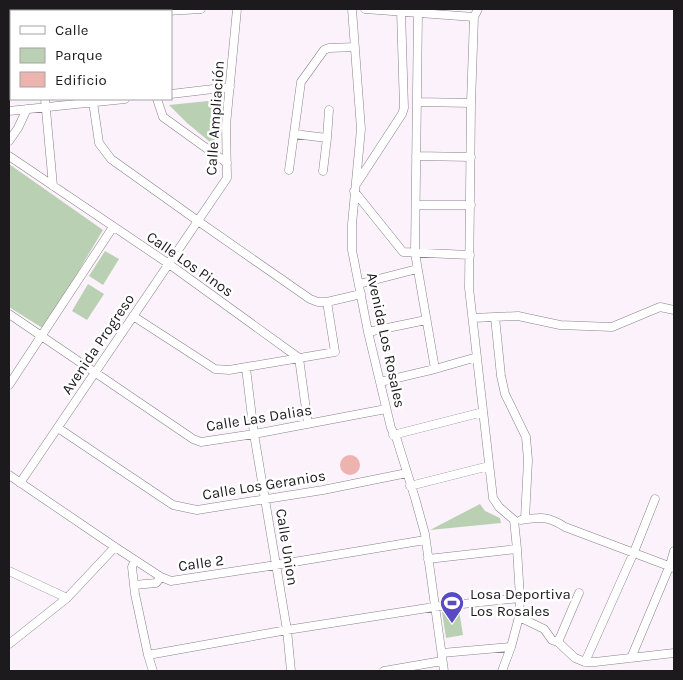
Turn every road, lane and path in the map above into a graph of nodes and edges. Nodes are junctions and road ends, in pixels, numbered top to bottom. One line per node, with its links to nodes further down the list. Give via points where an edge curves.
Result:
1 (201, 9): 6 (street)
2 (237, 9): 11 (street, Calle Ampliación)
3 (352, 9): 10 (street, Avenida Los Rosales)
4 (365, 9): 7 (street)
5 (478, 9): 9 (street)
6 (172, 11)
7 (401, 11): 8 (street); 32 (street, via 404,108)
8 (418, 12): 9 (street); 16 (street)
9 (474, 17): 17 (street)
10 (355, 47): 22 (street, via 329,48 321,52 301,82); 32 (street, Avenida Los Rosales, via 361,129)
11 (230, 87): 12 (street); 28 (street, Calle Ampliación, via 226,125)
12 (172, 94)
13 (114, 100): 15 (street)
14 (157, 100): 28 (street, via 164,117)
15 (93, 102): 18 (street); 35 (street, via 98,143 111,159)
16 (417, 102): 17 (street); 26 (street)
17 (471, 102): 27 (street)
18 (46, 103): 19 (street); 31 (street)
19 (27, 109): 21 (street); 24 (street)
20 (329, 110): 23 (street)
21 (9, 111)
22 (294, 134): 23 (street); 29 (street)
23 (327, 138): 30 (street)
24 (9, 141)
25 (9, 156): 31 (street, Calle Los Pinos)
26 (416, 156): 27 (street); 33 (street)
27 (471, 156): 34 (street)
28 (228, 163): 35 (street, Calle Ampliación, via 228,178)
29 (289, 170)
30 (323, 171)
31 (53, 186): 36 (street, Calle Los Pinos)
32 (355, 188): 37 (street, via 403,252); 41 (street, Avenida Los Rosales, via 352,250)
33 (416, 205): 34 (street); 37 (street)
34 (471, 205): 38 (street)
35 (198, 222): 39 (street, Avenida Progreso); 43 (street, via 310,299)
36 (113, 227): 39 (street, Calle Los Pinos); 51 (street)
37 (415, 253): 38 (street); 40 (street)
38 (470, 255): 48 (street, via 469,288)
39 (169, 264): 46 (street, Avenida Progreso); 53 (street, Calle Los Pinos)
40 (417, 269): 41 (street); 49 (street)
41 (359, 284): 42 (street, Avenida Los Rosales)
42 (361, 294): 43 (street); 50 (street, Avenida Los Rosales)
43 (327, 302): 53 (street, via 335,352)
44 (674, 310): 47 (street, via 660,307 612,327 560,325 518,316)
45 (9, 314): 51 (street, Calle Las Dalias)
46 (133, 316): 54 (street, via 215,370); 56 (street, Avenida Progreso)
47 (495, 317): 48 (street); 72 (street, via 504,394 526,437)
48 (473, 318): 52 (street)
49 (426, 320): 50 (street); 55 (street)
50 (368, 332): 57 (street, Avenida Los Rosales)
51 (41, 336): 56 (street, Calle Las Dalias); 58 (street)
52 (477, 357): 55 (street); 60 (street)
53 (299, 358): 54 (street); 61 (street)
54 (246, 368): 63 (street, Calle Union)
55 (435, 369): 57 (street)
56 (95, 372): 62 (street, Avenida Progreso); 63 (street, Calle Las Dalias, via 193,439 201,442)
57 (380, 382): 59 (street, Avenida Los Rosales)
58 (9, 385)
59 (386, 409): 61 (street, Calle Las Dalias); 64 (street, Avenida Los Rosales)
60 (483, 412): 64 (street); 65 (street)
61 (308, 424): 63 (street, Calle Las Dalias)
62 (58, 428): 68 (street, Avenida Progreso); 70 (street, Calle Los Geranios, via 173,505 198,510)
63 (254, 434): 70 (street, Calle Union)
64 (393, 435): 66 (street, Avenida Los Rosales)
65 (489, 466): 69 (street); 73 (street, via 493,498)
66 (407, 473): 69 (street, Avenida Los Rosales); 70 (street, Calle Los Geranios)
67 (9, 475): 68 (street, Calle 2)
68 (20, 483): 75 (street, Calle 2)
69 (410, 486): 74 (street, Avenida Los Rosales)
70 (265, 499): 81 (street, Calle Union)
71 (655, 499): 78 (street)
72 (525, 519): 73 (street); 78 (street, via 554,520)
73 (514, 520): 76 (street)
74 (425, 540): 79 (street, Avenida Los Rosales); 81 (street, Calle 2)
75 (115, 547): 80 (street, Calle 2); 87 (street)
76 (517, 549): 79 (street); 88 (street)
77 (674, 551): 82 (street)
78 (634, 552): 82 (street); 99 (street)
79 (428, 559): 89 (street, Avenida Los Rosales)
80 (135, 560): 84 (street, Calle 2); 85 (street, via 132,567)
81 (276, 566): 84 (street, Calle 2, via 171,581); 91 (street, Calle Union)
82 (672, 567): 98 (street)
83 (9, 571): 87 (street)
84 (161, 577): 85 (street, via 156,583)
85 (134, 585): 96 (street)
86 (579, 593): 92 (street)
87 (66, 598): 93 (street)
88 (520, 598): 89 (street); 90 (street)
89 (434, 607): 91 (street); 97 (street, Avenida Los Rosales)
90 (519, 617): 92 (street, via 544,629 552,640); 94 (street)
91 (287, 630): 96 (street); 101 (street, Calle Union)
92 (558, 642): 99 (street, via 575,658)
93 (9, 644)
94 (512, 647): 97 (street); 104 (street)
95 (674, 653): 98 (street)
96 (148, 655): 100 (street)
97 (442, 657): 102 (street); 103 (street, Avenida Los Rosales)
98 (631, 658): 99 (street)
99 (585, 662)
100 (153, 671)
101 (290, 671)
102 (384, 671)
103 (444, 671)
104 (502, 671)

